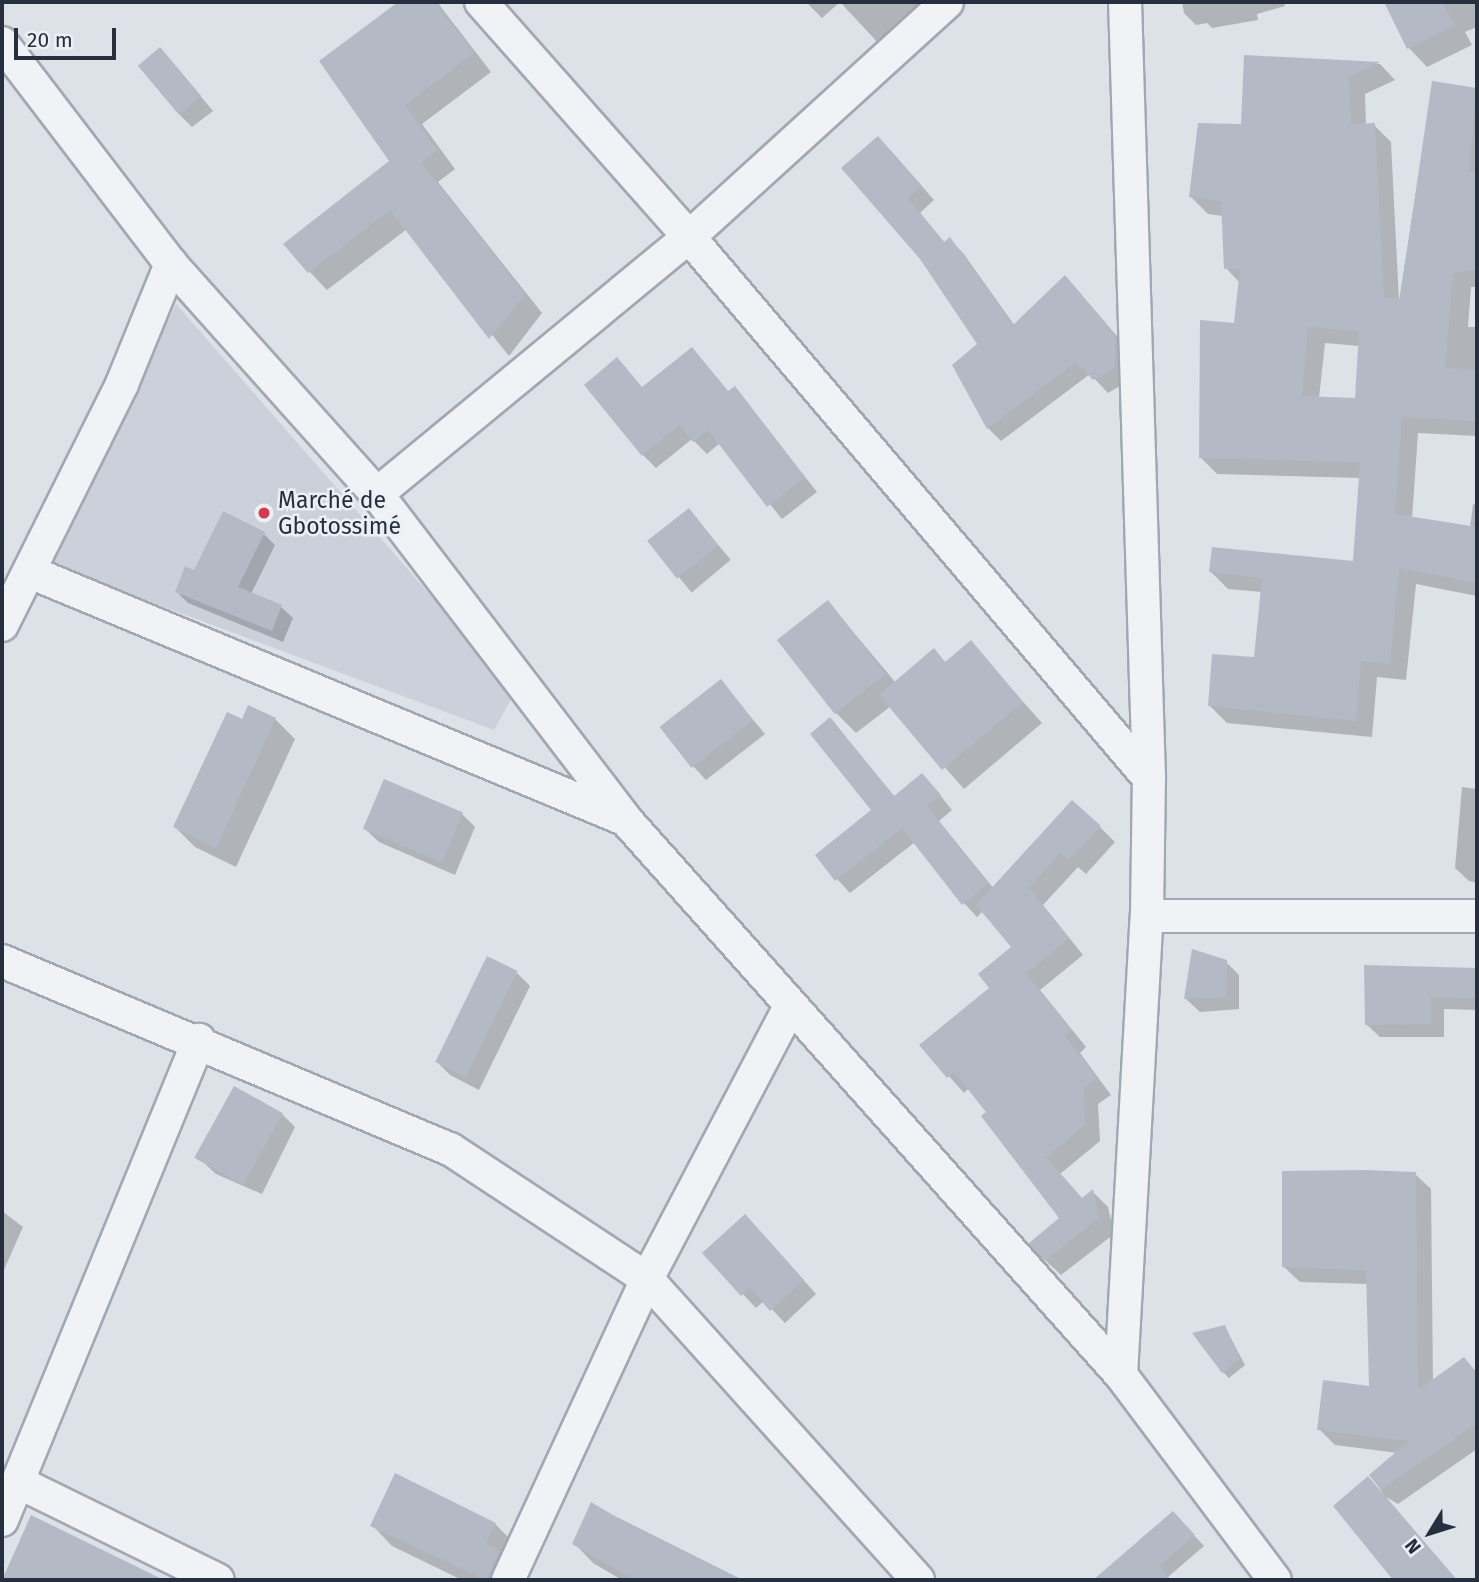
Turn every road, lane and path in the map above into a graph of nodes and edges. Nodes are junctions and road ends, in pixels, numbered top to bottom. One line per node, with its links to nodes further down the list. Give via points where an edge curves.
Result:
1 (481, 2): 5 (street)
2 (947, 2): 5 (street)
3 (1125, 2): 10 (street)
4 (2, 43): 6 (street)
5 (689, 237): 7 (street); 10 (street)
6 (171, 264): 7 (street); 8 (street, via 122,384)
7 (377, 494): 11 (street)
8 (30, 572): 9 (street); 11 (street)
9 (2, 625)
10 (1149, 778): 12 (street)
11 (626, 820): 15 (street)
12 (1147, 916): 13 (street); 18 (street)
13 (1477, 916)
14 (2, 961): 16 (street)
15 (790, 1007): 17 (street); 18 (street)
16 (199, 1040): 17 (street, via 450,1149); 19 (street)
17 (647, 1279): 21 (street); 23 (street)
18 (1121, 1376): 24 (street)
19 (20, 1483): 20 (street); 22 (street)
20 (2, 1520)
21 (912, 1577)
22 (218, 1580)
23 (508, 1580)
24 (1275, 1580)

